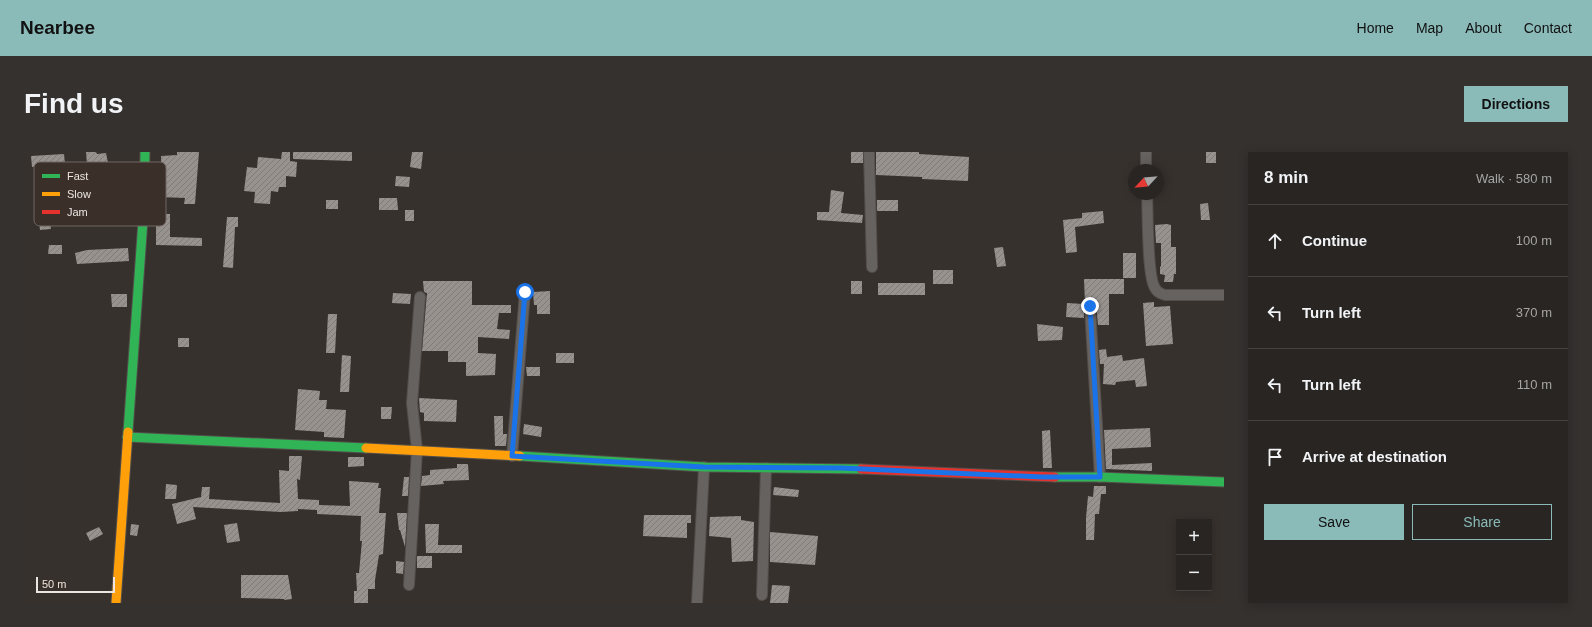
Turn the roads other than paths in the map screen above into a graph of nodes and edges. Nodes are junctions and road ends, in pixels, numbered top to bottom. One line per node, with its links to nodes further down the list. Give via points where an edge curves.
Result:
1 (145, 152): 4 (street)
2 (869, 152): 8 (street)
3 (1146, 152): 5 (street)
4 (145, 162)
5 (1146, 164)
6 (1147, 200): 10 (street, via 1150,273 1155,289 1165,295)
7 (143, 226): 13 (street)
8 (872, 267)
9 (525, 292): 15 (street)
10 (1224, 295)
11 (420, 297): 14 (street, via 412,403)
12 (1090, 306): 18 (street)
13 (127, 437): 14 (street); 22 (street)
14 (417, 450): 15 (street); 20 (street)
15 (512, 456): 16 (street)
16 (704, 467): 17 (street); 23 (street)
17 (766, 468): 18 (street, via 841,468); 21 (street)
18 (1100, 477): 19 (street)
19 (1224, 482)
20 (409, 585)
21 (762, 595)
22 (116, 603)
23 (697, 603)

